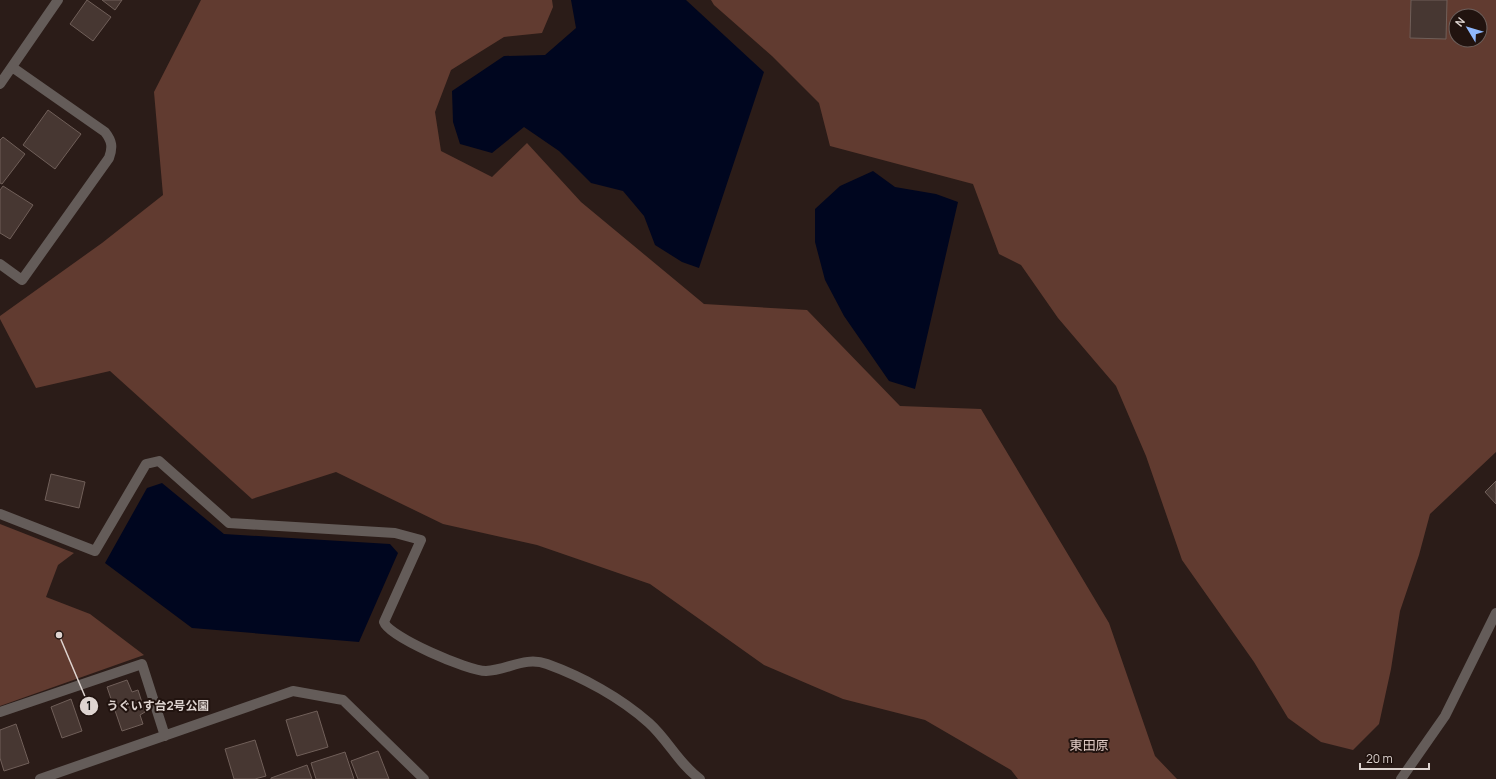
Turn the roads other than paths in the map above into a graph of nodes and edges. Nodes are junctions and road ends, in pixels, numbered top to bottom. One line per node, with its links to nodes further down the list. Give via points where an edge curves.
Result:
1 (58, 0): 2 (street)
2 (12, 67): 3 (street); 4 (street, via 105,132 112,149 109,158 22,280)
3 (0, 84)
4 (0, 264)
5 (0, 514): 11 (street, via 95,551 146,464 159,461 229,523 394,533 421,540 384,622 386,627 400,637 467,668 487,671 518,662 536,661 571,675 612,696 649,723)
6 (1496, 613): 12 (street, via 1445,716)
7 (0, 712): 8 (street, via 142,664)
8 (165, 736): 9 (street); 10 (street, via 293,691 343,700)
9 (40, 779)
10 (424, 779)
11 (700, 779)
12 (1401, 779)

